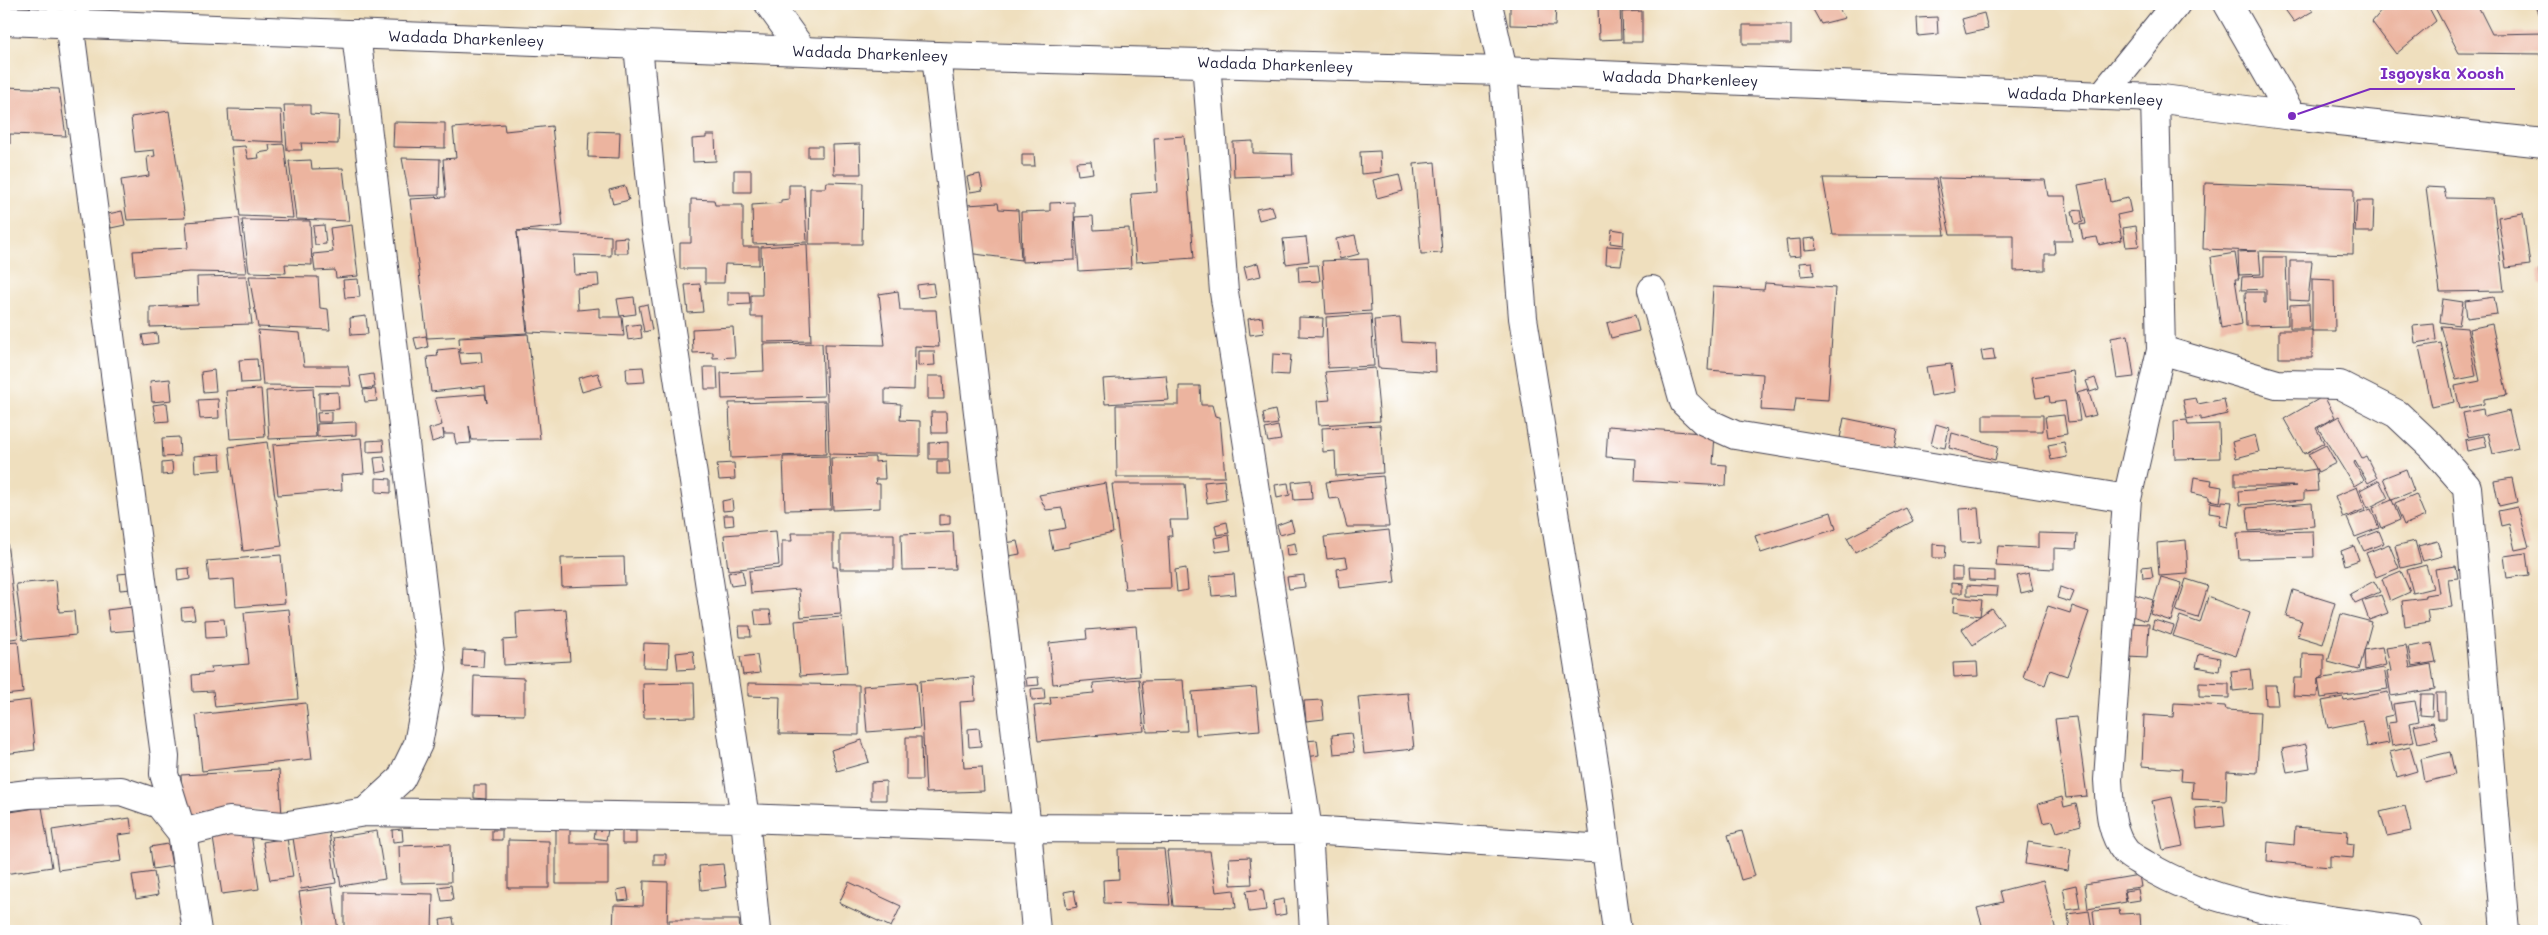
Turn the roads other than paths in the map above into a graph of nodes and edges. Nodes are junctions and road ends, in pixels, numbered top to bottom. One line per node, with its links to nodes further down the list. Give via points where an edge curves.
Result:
1 (771, 4): 9 (street)
2 (1488, 4): 12 (street)
3 (2176, 4): 13 (street)
4 (2228, 4): 15 (street)
5 (4, 21): 6 (street, Wadada Dharkenleey)
6 (69, 22): 7 (street, Wadada Dharkenleey); 25 (street, via 165,756 164,774)
7 (356, 34): 8 (street, Wadada Dharkenleey); 21 (street, via 432,668 418,744 401,779)
8 (638, 45): 9 (street, Wadada Dharkenleey); 22 (street, via 654,225)
9 (802, 50): 10 (street, Wadada Dharkenleey)
10 (936, 56): 11 (street, Wadada Dharkenleey); 23 (street)
11 (1206, 62): 12 (street, Wadada Dharkenleey); 24 (street, via 1224,292)
12 (1503, 71): 13 (street, Wadada Dharkenleey); 26 (street, via 1523,318)
13 (2102, 96): 14 (street, Wadada Dharkenleey)
14 (2155, 98): 15 (street, Wadada Dharkenleey); 18 (street)
15 (2292, 116): 16 (street, Wadada Dharkenleey)
16 (2544, 143)
17 (1652, 290): 19 (street, via 1684,402 1704,421 1735,435)
18 (2161, 350): 19 (street); 33 (street, via 2277,384 2340,385 2397,414 2467,487)
19 (2128, 499): 32 (street, via 2108,780 2111,826 2127,853 2159,873 2196,890 2263,907)
20 (4, 797): 25 (street, via 121,792 159,804)
21 (365, 812): 22 (street); 25 (street, via 283,826 229,821)
22 (745, 818): 23 (street); 28 (street)
23 (1027, 828): 24 (street); 29 (street)
24 (1308, 830): 26 (street); 30 (street)
25 (182, 833): 27 (street)
26 (1606, 850): 31 (street)
27 (197, 931)
28 (756, 931)
29 (1036, 931)
30 (1314, 931)
31 (1617, 931)
32 (2407, 931)
33 (2505, 931)

